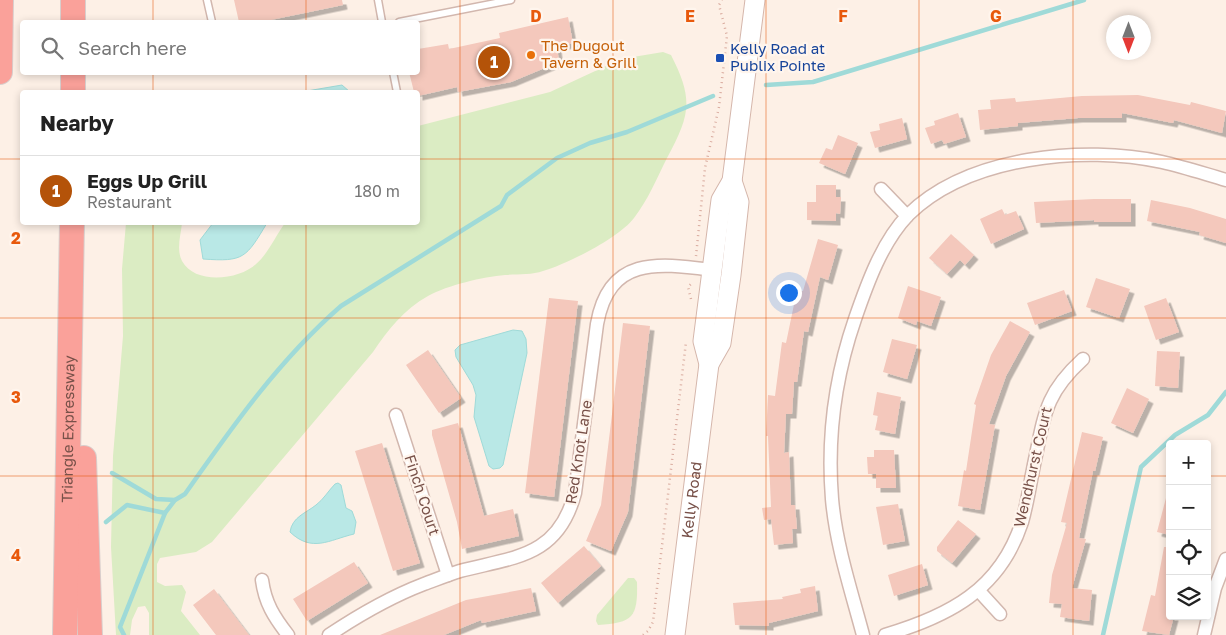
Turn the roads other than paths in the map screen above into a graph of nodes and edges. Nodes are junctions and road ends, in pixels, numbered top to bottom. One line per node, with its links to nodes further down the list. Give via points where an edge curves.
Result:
1 (1, 0): 11 (highway)
2 (73, 0): 7 (highway)
3 (207, 0): 8 (lane)
4 (378, 0): 9 (lane)
5 (511, 0): 10 (lane)
6 (755, 0): 17 (main road, Kelly Road)
7 (73, 20)
8 (212, 20)
9 (382, 20)
10 (409, 20)
11 (0, 72)
12 (73, 75): 14 (highway)
13 (394, 75): 15 (lane)
14 (73, 90)
15 (397, 90)
16 (1226, 180): 19 (street, via 1136,158 1109,155 1054,157 972,176 941,191)
17 (732, 181): 21 (main road, Kelly Road, via 721,200); 23 (main road, Kelly Road, via 740,202 731,275 721,343)
18 (882, 189): 19 (street)
19 (907, 216): 36 (street, via 866,286 846,346 833,415 831,474 836,526)
20 (72, 225): 24 (highway, Triangle Expressway)
21 (712, 270): 23 (main road, Kelly Road, via 703,341); 27 (street, Red Knot Lane, via 651,265 628,272 611,286 599,312 577,483 569,512 559,529 538,548 517,558)
22 (1083, 359): 29 (street, Wendhurst Court, via 1066,374 1050,397 1018,531 1002,562)
23 (709, 364): 35 (main road, Kelly Road)
24 (71, 370): 31 (highway, Triangle Expressway); 32 (highway, via 82,408)
25 (396, 416): 27 (street, Finch Court)
26 (1226, 559): 38 (street, via 1215,588)
27 (448, 575): 34 (street, Red Knot Lane, via 382,603)
28 (262, 580): 33 (street, via 270,612)
29 (979, 591): 30 (street); 37 (street, Wendhurst Court, via 951,611)
30 (1000, 614)
31 (65, 635)
32 (90, 635)
33 (288, 635)
34 (329, 635)
35 (675, 635)
36 (863, 635)
37 (885, 635)
38 (1204, 635)

